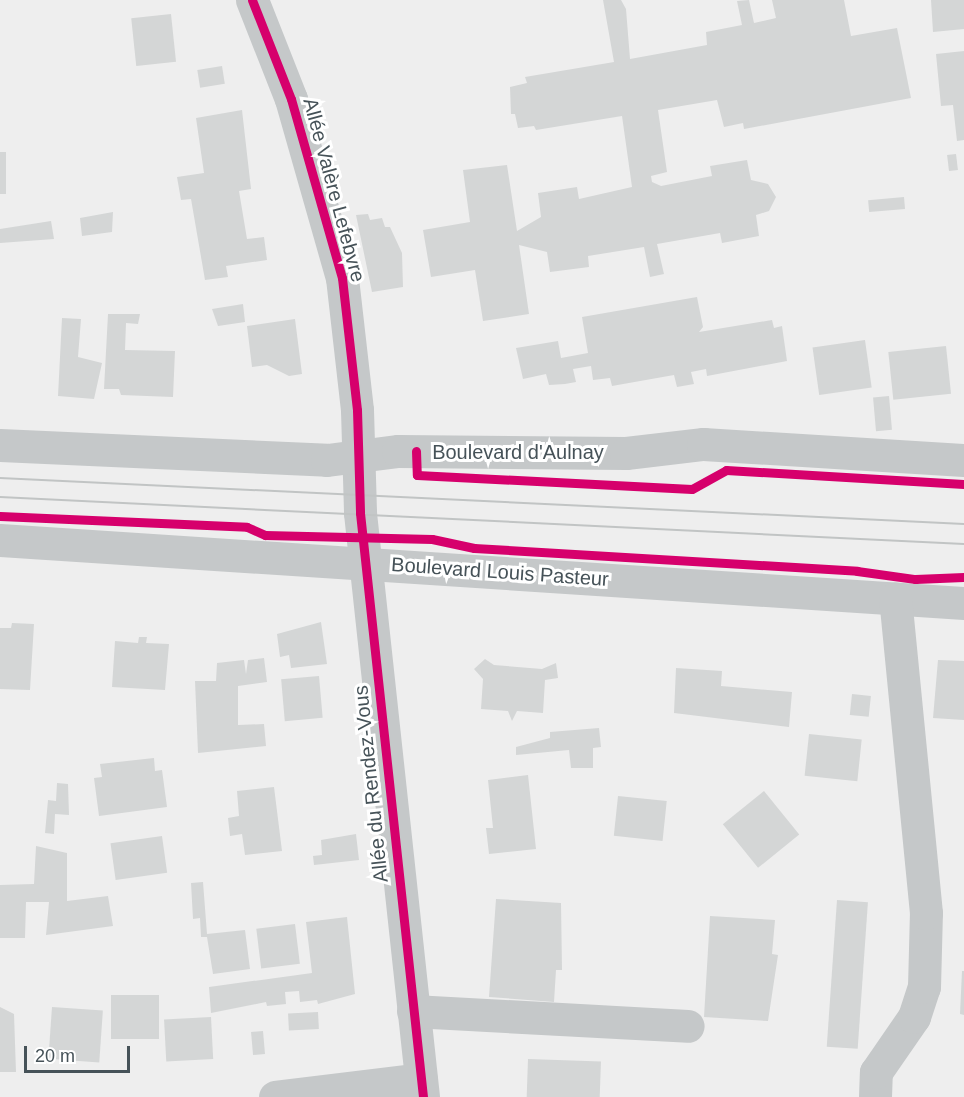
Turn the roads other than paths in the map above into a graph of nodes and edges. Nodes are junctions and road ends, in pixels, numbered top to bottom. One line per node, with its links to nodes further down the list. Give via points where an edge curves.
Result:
1 (252, 0): 4 (street, Allée Valère Lefebvre, via 291,99 342,278)
2 (0, 445): 4 (street, Boulevard d'Aulnay)
3 (964, 460): 4 (street, Boulevard d'Aulnay, via 703,444 626,453)
4 (359, 461): 6 (street, Allée du Rendez-Vous)
5 (0, 540): 6 (street, Boulevard Louis Pasteur)
6 (365, 562): 7 (street, Boulevard Louis Pasteur); 9 (street, Allée du Rendez-Vous)
7 (895, 599): 8 (street, Boulevard Louis Pasteur); 13 (street, via 926,913 924,976 914,1017 876,1072)
8 (964, 603)
9 (413, 1011): 10 (street); 11 (street, Allée du Rendez-Vous)
10 (688, 1026)
11 (422, 1088): 12 (street)
12 (275, 1097)
13 (875, 1097)

